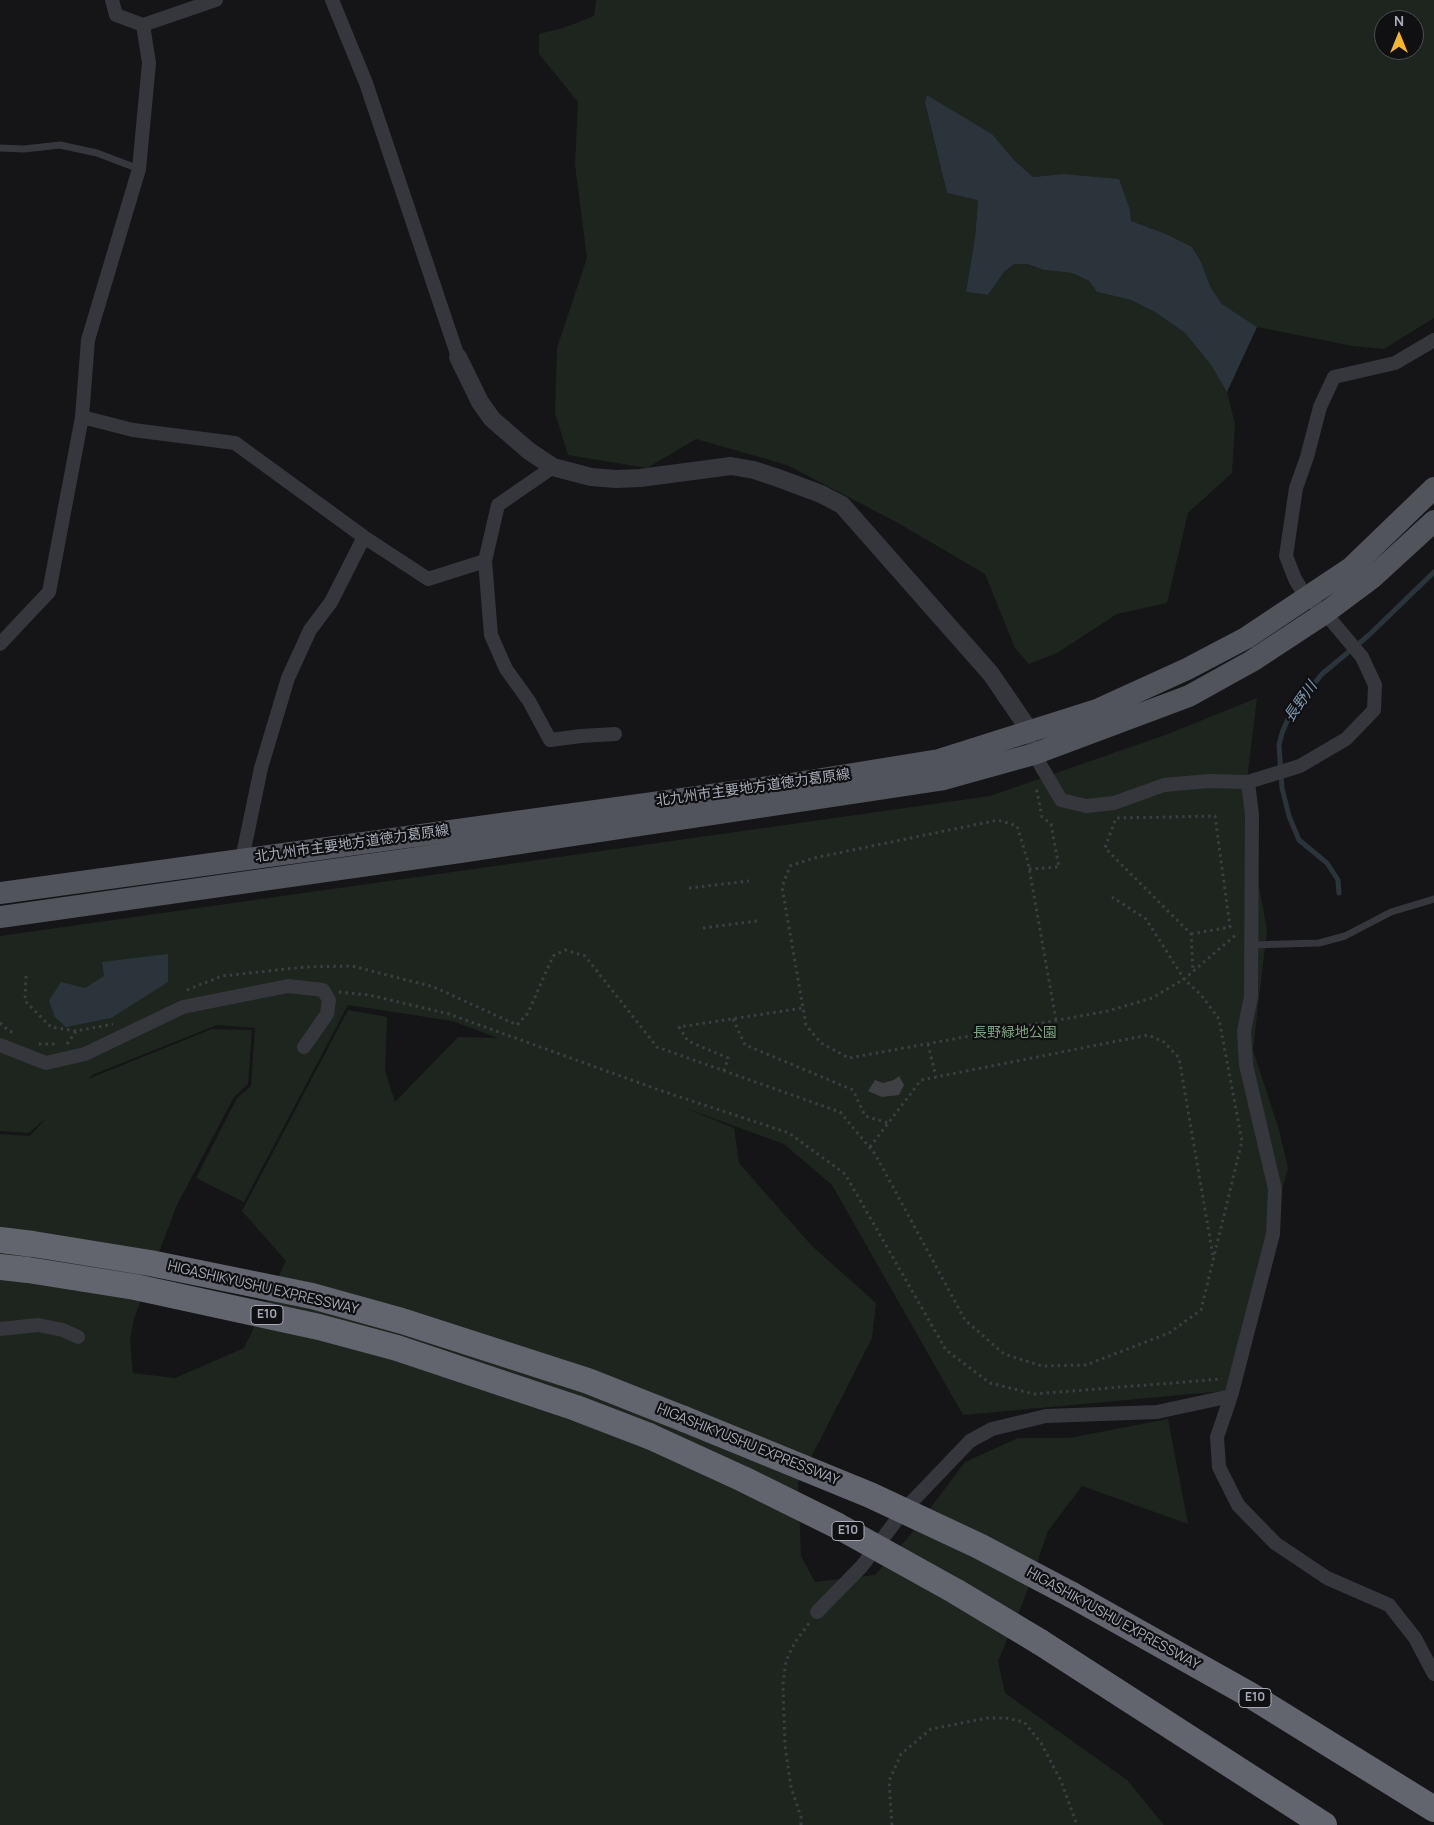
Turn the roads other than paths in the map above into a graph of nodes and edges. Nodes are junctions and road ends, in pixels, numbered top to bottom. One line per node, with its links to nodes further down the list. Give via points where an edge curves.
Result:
1 (112, 0): 4 (street, via 116,15)
2 (216, 0): 4 (street)
3 (332, 0): 8 (street, via 366,83)
4 (143, 25): 6 (street, via 149,63)
5 (0, 148): 6 (lane, via 60,146 97,153)
6 (139, 169): 9 (street, via 88,340)
7 (1434, 340): 15 (street, via 1395,363 1334,377 1320,407 1296,488 1286,556 1294,579)
8 (458, 357): 10 (street, via 492,419)
9 (82, 417): 13 (street, via 133,430 235,443); 17 (street, via 49,592)
10 (553, 467): 14 (street, via 498,505); 18 (street, via 591,477 616,479 731,466 778,478 842,505 991,674)
11 (1434, 488): 15 (main road, 北九州市主要地方道徳力葛原線, via 1351,568)
12 (1434, 521): 16 (main road, 北九州市主要地方道徳力葛原線, via 1372,578)
13 (364, 537): 14 (street, via 428,579); 22 (street, via 331,602 310,630 288,678 261,768)
14 (486, 561): 19 (street, via 491,635 506,668 550,740)
15 (1306, 597): 16 (street); 18 (main road, 北九州市主要地方道徳力葛原線, via 1246,638 1187,669 1096,710)
16 (1325, 613): 20 (main road, 北九州市主要地方道徳力葛原線, via 1252,661 1189,696); 21 (street, via 1362,657 1375,685 1374,710 1346,739 1323,753 1300,766)
17 (0, 644)
18 (1030, 731): 20 (street); 22 (main road, 北九州市主要地方道徳力葛原線, via 939,760 791,784)
19 (615, 734)
20 (1034, 754): 21 (street, via 1061,800 1086,806 1114,803 1164,785); 25 (main road, 北九州市主要地方道徳力葛原線, via 944,779)
21 (1248, 782): 26 (street, via 1252,815)
22 (242, 859): 23 (main road, 北九州市主要地方道徳力葛原線)
23 (0, 892)
24 (1434, 899): 26 (lane, via 1391,912 1345,936 1319,943)
25 (0, 917)
26 (1251, 945): 33 (street, via 1251,997 1244,1031 1246,1065 1276,1189 1273,1234)
27 (0, 1045): 28 (street, via 46,1063 85,1054 183,1007 288,986 323,990 329,1000 327,1014)
28 (304, 1046)
29 (0, 1240): 36 (highway, HIGASHIKYUSHU EXPRESSWAY / E10, bridge, via 150,1263 312,1296 402,1321 588,1381 684,1419 870,1495 1072,1594 1250,1695)
30 (0, 1267): 37 (highway, HIGASHIKYUSHU EXPRESSWAY / E10, bridge, via 135,1287 319,1326 397,1348 649,1436 838,1526 955,1591)
31 (0, 1329): 32 (street, via 38,1325)
32 (78, 1336)
33 (1230, 1396): 34 (street, via 1158,1412 1046,1416 992,1429 970,1441 904,1510 862,1566); 35 (street, via 1217,1437 1219,1467 1238,1505 1275,1543 1327,1578 1389,1605 1415,1638)
34 (817, 1612)
35 (1434, 1674)
36 (1434, 1809)
37 (1324, 1825)

